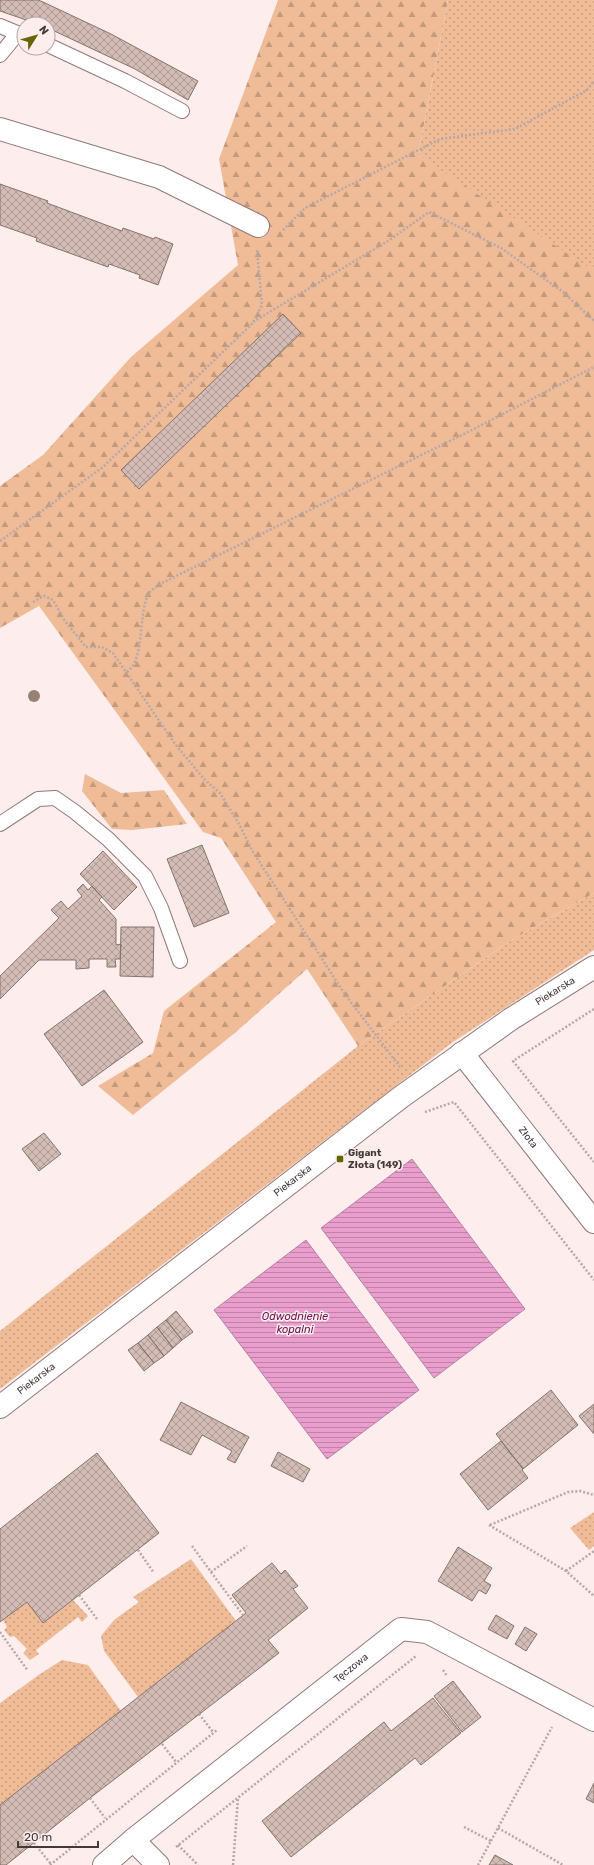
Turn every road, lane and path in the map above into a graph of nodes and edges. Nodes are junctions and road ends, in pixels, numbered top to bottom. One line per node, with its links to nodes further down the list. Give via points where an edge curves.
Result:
1 (0, 26): 2 (lane)
2 (16, 32)
3 (16, 39): 5 (lane)
4 (56, 49): 7 (lane)
5 (0, 55)
6 (594, 81): 9 (path, via 587,90 515,128 440,139 305,208 281,232)
7 (182, 111)
8 (0, 129): 9 (street, via 159,177)
9 (258, 226): 11 (path, via 257,253 262,305)
10 (594, 321): 11 (path, via 563,292 501,248 429,212 388,241)
11 (253, 322): 13 (path, via 103,467)
12 (594, 367): 15 (path, via 162,583 148,594 139,634 138,655)
13 (0, 541)
14 (33, 602): 15 (path, via 44,596 53,600 64,621 86,647 102,647 113,653)
15 (127, 672): 21 (path, via 174,744 204,779 220,793 253,852 344,993)
16 (0, 824): 17 (lane, via 38,799 55,798 76,812 108,839 144,876 161,908)
17 (180, 961)
18 (594, 968): 20 (street, Piekarska, via 564,984)
19 (594, 1009): 23 (path, via 513,1061)
20 (462, 1053): 21 (street, Piekarska); 24 (street, Złota)
21 (416, 1086): 26 (street, Piekarska)
22 (454, 1102): 25 (path)
23 (594, 1162)
24 (594, 1222)
25 (594, 1280)
26 (0, 1407)
27 (594, 1495): 32 (path, via 580,1491 568,1492 489,1525)
28 (192, 1546): 33 (path)
29 (247, 1546): 33 (path)
30 (138, 1550): 34 (path)
31 (594, 1551): 32 (path)
32 (566, 1571): 36 (path)
33 (211, 1572): 37 (path)
34 (154, 1574)
35 (79, 1595): 38 (path)
36 (594, 1596)
37 (243, 1615)
38 (97, 1618)
39 (0, 1632): 42 (path)
40 (419, 1654): 52 (path)
41 (439, 1664): 43 (path)
42 (28, 1671)
43 (447, 1676)
44 (200, 1714): 48 (path)
45 (594, 1720): 56 (street, Tęczowa, via 427,1632 401,1630)
46 (554, 1724): 55 (path)
47 (217, 1730): 48 (path)
48 (213, 1732): 50 (path)
49 (162, 1744): 50 (path)
50 (176, 1762): 53 (path)
51 (90, 1798): 53 (path)
52 (238, 1798): 59 (path); 64 (path)
53 (105, 1818): 61 (path)
54 (464, 1827): 57 (path)
55 (498, 1828): 57 (path); 66 (path)
56 (133, 1840): 60 (street); 62 (street, Tęczowa)
57 (491, 1841): 65 (path)
58 (34, 1843): 61 (path)
59 (178, 1845): 60 (path); 63 (path)
60 (157, 1864)
61 (50, 1865)
62 (104, 1865)
63 (198, 1865)
64 (233, 1865)
65 (478, 1865)
66 (563, 1865)

